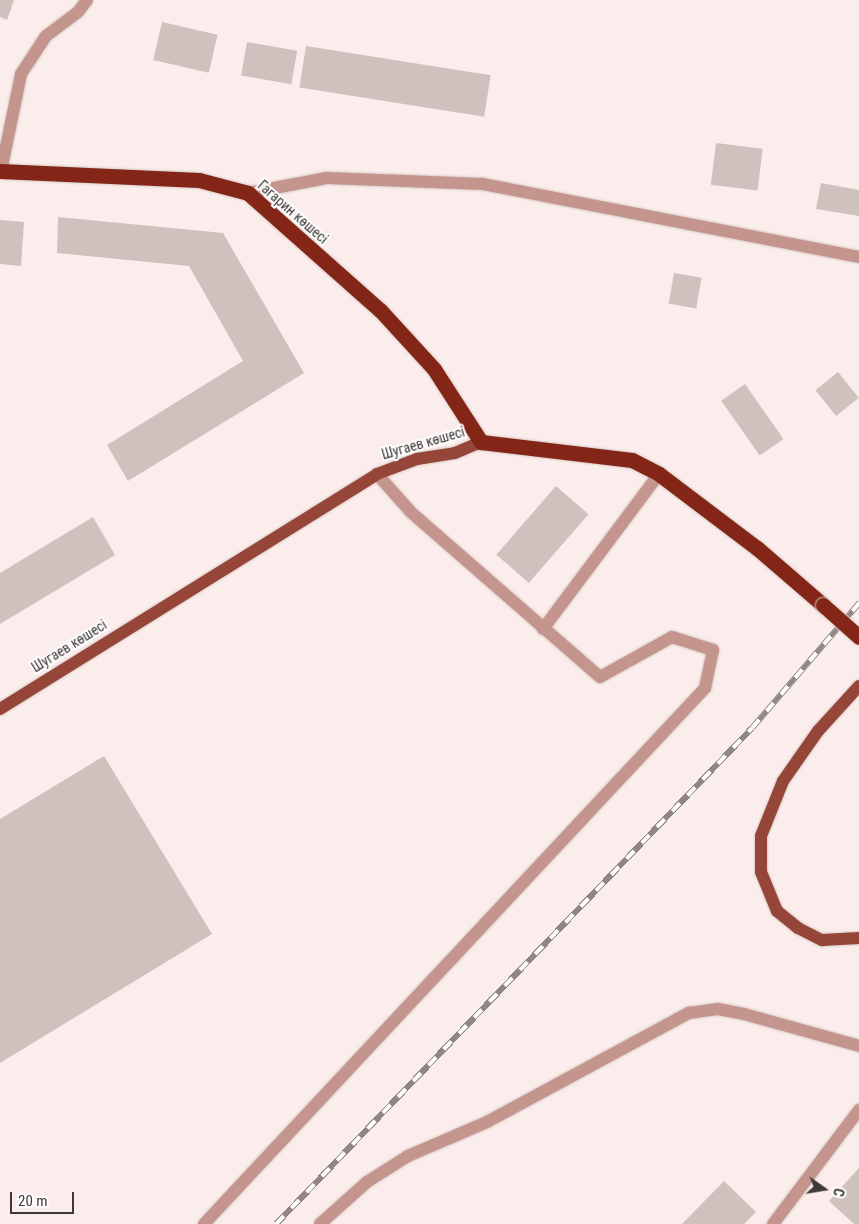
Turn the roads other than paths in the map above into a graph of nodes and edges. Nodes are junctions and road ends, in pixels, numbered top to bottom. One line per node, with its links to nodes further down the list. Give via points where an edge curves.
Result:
1 (87, 0): 2 (street, via 78,12 46,36 21,74)
2 (0, 171): 3 (highway, Гагарин көшесі, via 198,180)
3 (248, 193): 4 (street, via 327,178 484,184); 5 (highway, Гагарин көшесі, via 380,310 434,370)
4 (859, 257)
5 (481, 442): 6 (main road, Шугаев көшесі, via 455,453 417,459); 7 (highway, Шугаев көшесі, via 632,460)
6 (377, 474): 8 (street, via 410,511); 11 (main road, Шугаев көшесі)
7 (659, 474): 8 (street); 9 (highway, Шугаев көшесі, bridge, via 757,548)
8 (543, 629): 15 (street, via 600,677 672,637 714,650 705,688)
9 (859, 637)
10 (859, 686): 12 (main road, via 818,732 783,781 761,836 761,872 778,911 798,928 822,940)
11 (0, 709)
12 (859, 938)
13 (859, 1046): 16 (street, via 744,1014 718,1009 689,1013 487,1122 408,1156 367,1182)
14 (859, 1110): 17 (street)
15 (204, 1224)
16 (320, 1224)
17 (773, 1224)

